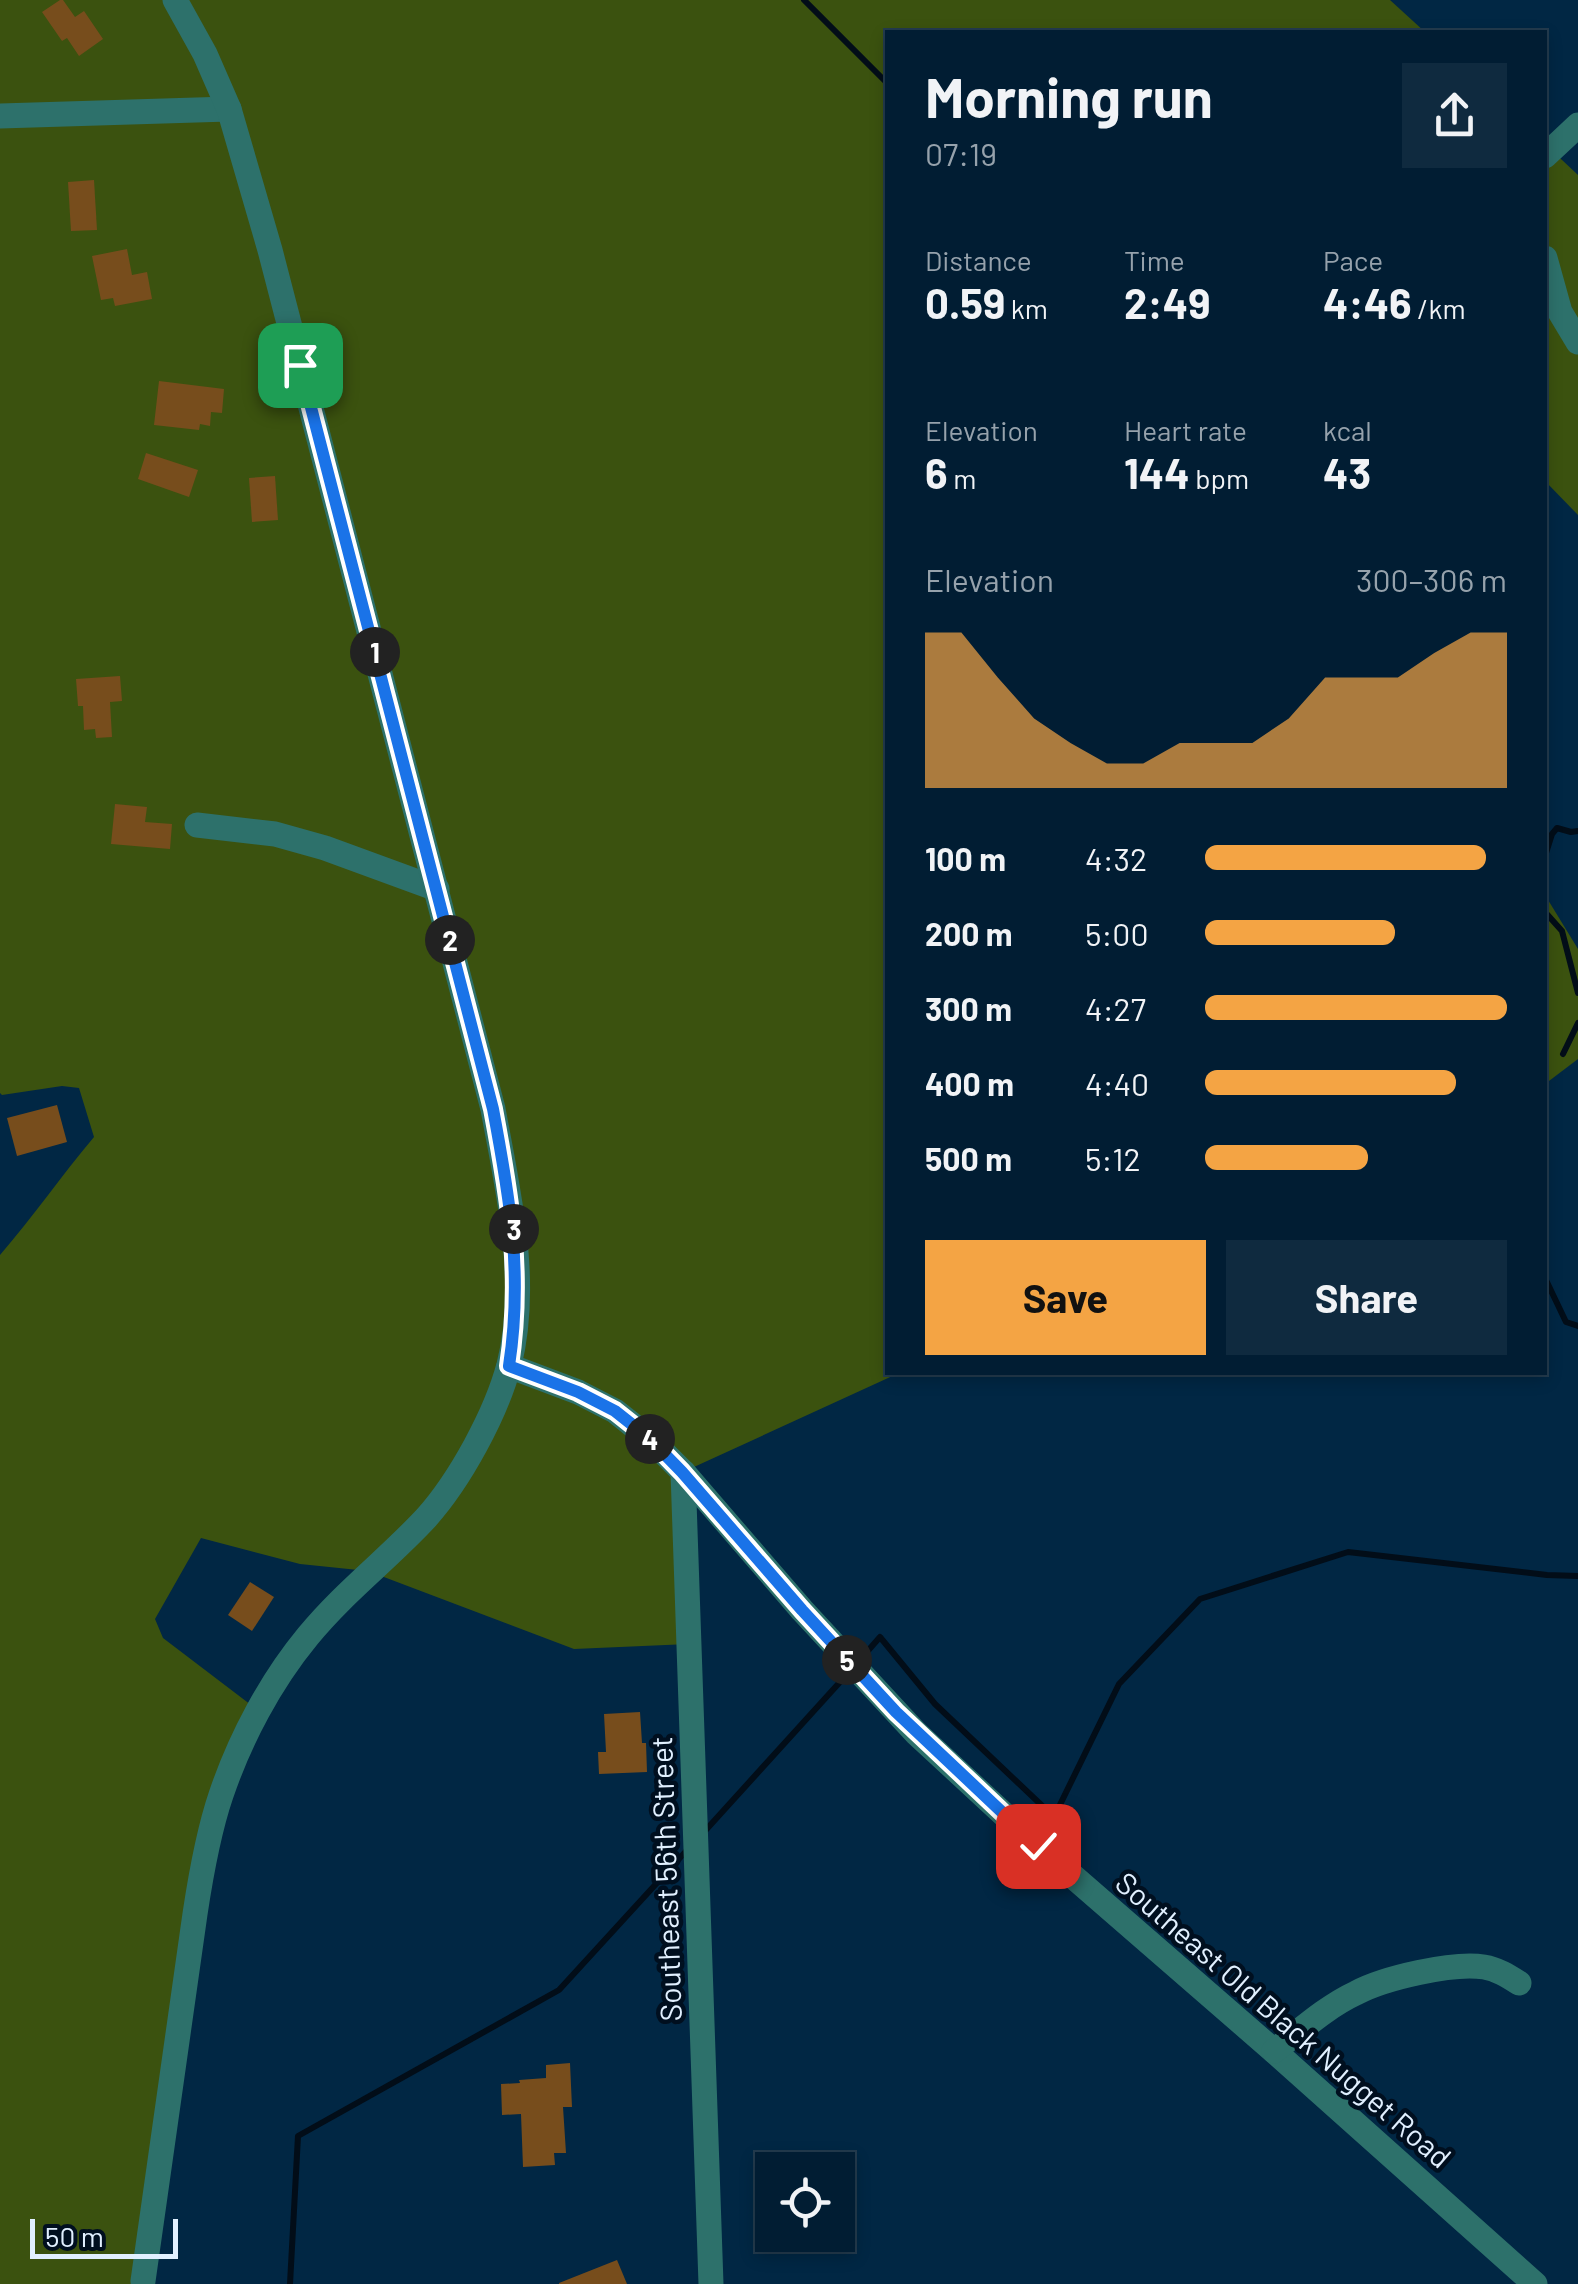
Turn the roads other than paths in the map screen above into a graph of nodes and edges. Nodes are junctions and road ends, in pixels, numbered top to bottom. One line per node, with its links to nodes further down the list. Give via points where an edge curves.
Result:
1 (175, 0): 2 (street)
2 (229, 109): 3 (street); 9 (street)
3 (0, 116)
4 (1578, 125): 5 (street)
5 (1547, 152)
6 (1547, 265): 7 (street, via 1560,312)
7 (1578, 342)
8 (198, 825): 9 (street, via 292,838)
9 (437, 889): 10 (street, via 493,1109 511,1214 516,1282)
10 (509, 1366): 11 (street, Southeast Old Black Nugget Road, via 615,1411); 14 (street, via 456,1480 284,1667 221,1795 204,1856)
11 (682, 1472): 13 (street, Southeast Old Black Nugget Road, via 916,1732); 15 (street, Southeast 56th Street)
12 (1519, 1983): 13 (street, via 1501,1972 1462,1966 1390,1981 1357,1992)
13 (1274, 2051): 16 (street, Southeast Old Black Nugget Road)
14 (142, 2283)
15 (711, 2284)
16 (1534, 2284)

